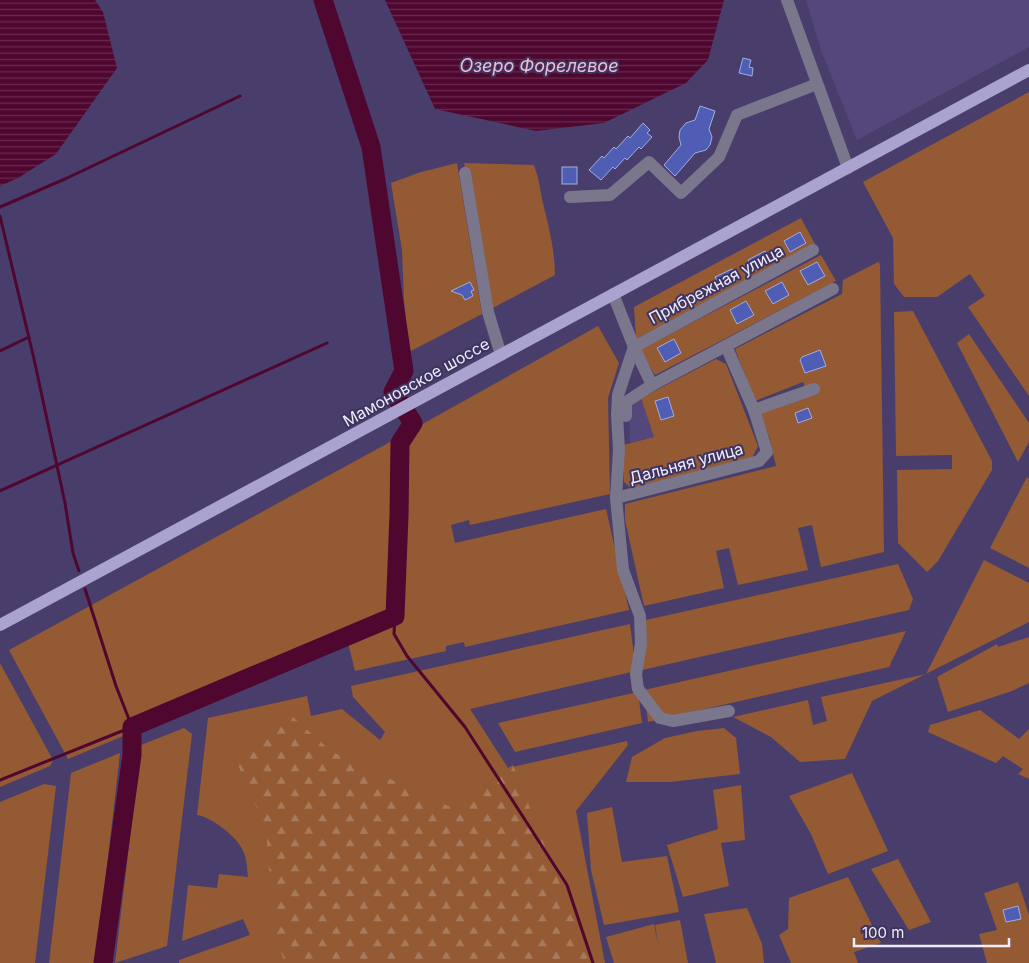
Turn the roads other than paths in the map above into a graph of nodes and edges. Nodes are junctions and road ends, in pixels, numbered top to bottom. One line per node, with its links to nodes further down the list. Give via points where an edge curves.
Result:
1 (787, 0): 3 (street)
2 (1029, 70): 4 (main road, Мамоновское шоссе)
3 (817, 84): 4 (street); 6 (street, via 737,115 719,158 681,193 649,162 610,195)
4 (848, 168): 9 (main road, Мамоновское шоссе)
5 (464, 173): 12 (street, via 488,312)
6 (570, 196)
7 (813, 250): 11 (street, Прибрежная улица)
8 (833, 289): 10 (street)
9 (613, 294): 11 (street); 12 (main road, Мамоновское шоссе)
10 (726, 346): 13 (street); 15 (street, Дальняя улица)
11 (634, 347): 13 (street); 17 (street, via 618,395)
12 (501, 354): 18 (main road, Мамоновское шоссе)
13 (652, 385): 16 (street, via 626,402)
14 (814, 390): 15 (street)
15 (754, 410): 17 (street, Дальняя улица, via 766,452 759,461)
16 (626, 438)
17 (616, 498): 19 (street, via 623,570 640,616 638,689 660,718 672,721)
18 (0, 624)
19 (730, 711)

